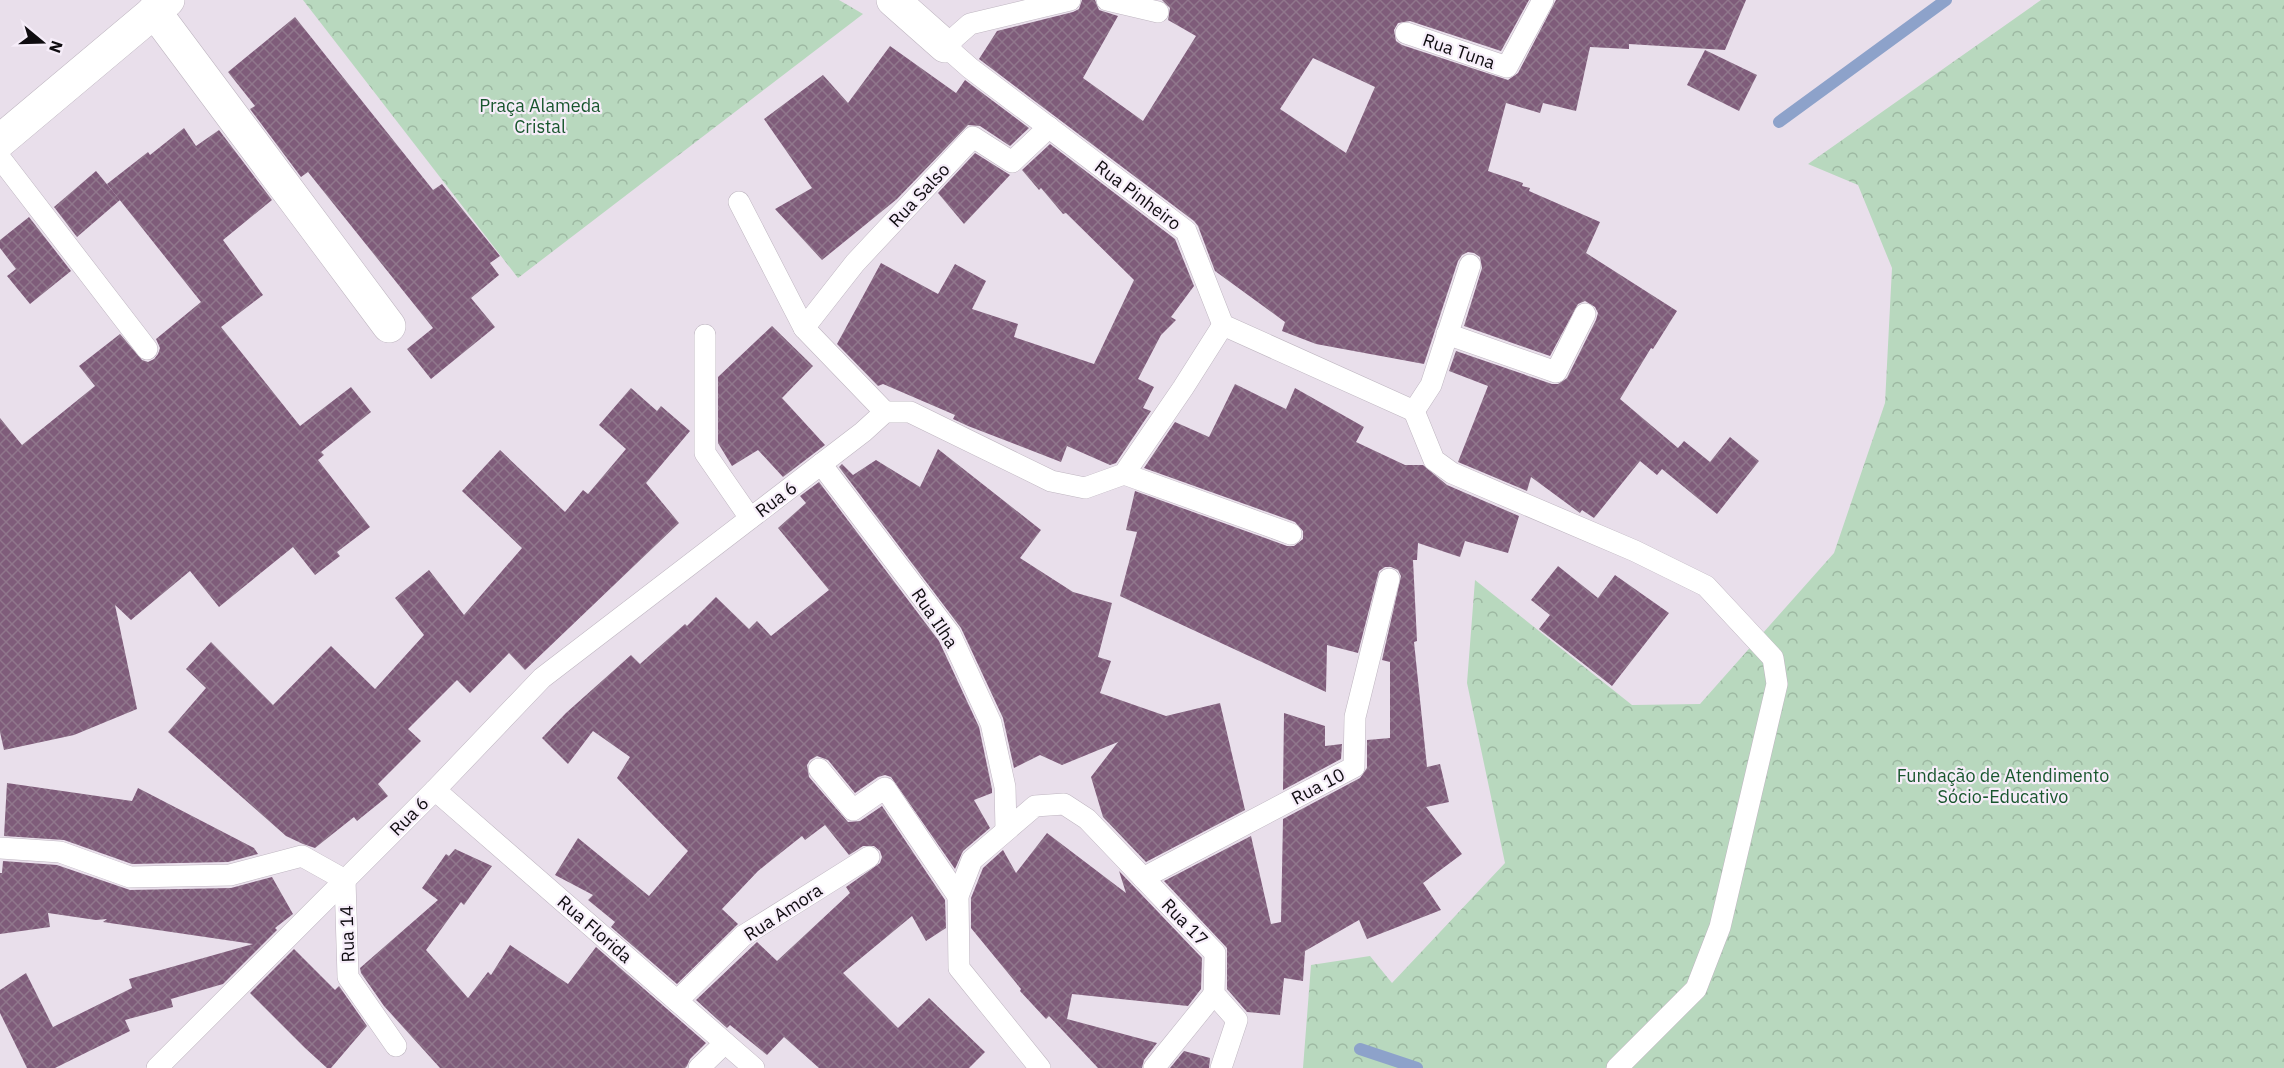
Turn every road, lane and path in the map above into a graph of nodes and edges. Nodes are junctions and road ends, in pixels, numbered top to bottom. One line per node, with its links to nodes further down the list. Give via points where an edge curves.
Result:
1 (893, 0): 8 (street, Rua Pinheiro)
2 (1070, 0): 8 (lane, via 970,24)
3 (1107, 0): 6 (lane)
4 (1543, 0): 7 (lane, Rua Tuna, via 1507,67)
5 (161, 6): 10 (street); 16 (street)
6 (1158, 12)
7 (1406, 33)
8 (945, 46): 9 (lane, Rua Pinheiro)
9 (1049, 127): 15 (lane, Rua Pinheiro, via 1186,231); 17 (lane, Rua Salso, via 1012,162 974,137 855,263)
10 (0, 141)
11 (0, 158): 20 (lane)
12 (739, 202): 17 (lane)
13 (1470, 265): 18 (lane)
14 (1586, 314): 18 (lane, via 1556,372)
15 (1223, 325): 21 (lane); 24 (lane)
16 (389, 326)
17 (804, 328): 22 (lane)
18 (1447, 334): 21 (lane, via 1431,384)
19 (705, 335): 25 (lane, via 705,453)
20 (147, 349)
21 (1414, 411): 46 (lane, via 1434,459 1452,473 1635,551 1706,586 1773,658 1777,684 1720,927 1696,989)
22 (885, 412): 23 (lane, Rua 6); 24 (lane, via 910,412 1051,481 1085,488)
23 (821, 464): 25 (lane, Rua 6); 30 (lane, Rua Ilha, via 950,634 991,723 1005,787)
24 (1124, 474): 26 (lane)
25 (750, 518): 29 (lane, Rua 6, via 542,678)
26 (1291, 534)
27 (1389, 579): 33 (lane, Rua 10, via 1355,717 1354,767)
28 (819, 769): 35 (lane, via 853,810 885,788)
29 (435, 790): 34 (lane, Rua 6); 37 (lane, Rua Florida)
30 (1006, 830): 33 (lane, Rua 17, via 1035,806 1064,804 1087,819); 35 (lane, Rua 17, via 972,860)
31 (0, 848): 34 (lane, via 60,852 130,877 230,875 302,856)
32 (870, 857): 37 (lane, Rua Amora, via 744,936)
33 (1143, 878): 36 (lane, Rua 17, via 1215,953)
34 (345, 880): 39 (lane, Rua 14, via 348,977); 40 (lane, Rua 6)
35 (958, 896): 43 (lane, via 959,968)
36 (1214, 994): 44 (lane); 45 (lane, via 1237,1020)
37 (677, 1001): 38 (lane, Rua Florida)
38 (725, 1043): 41 (lane); 42 (lane, Rua Florida)
39 (396, 1046)
40 (157, 1068)
41 (699, 1068)
42 (754, 1068)
43 (1040, 1068)
44 (1154, 1068)
45 (1221, 1068)
46 (1617, 1068)

